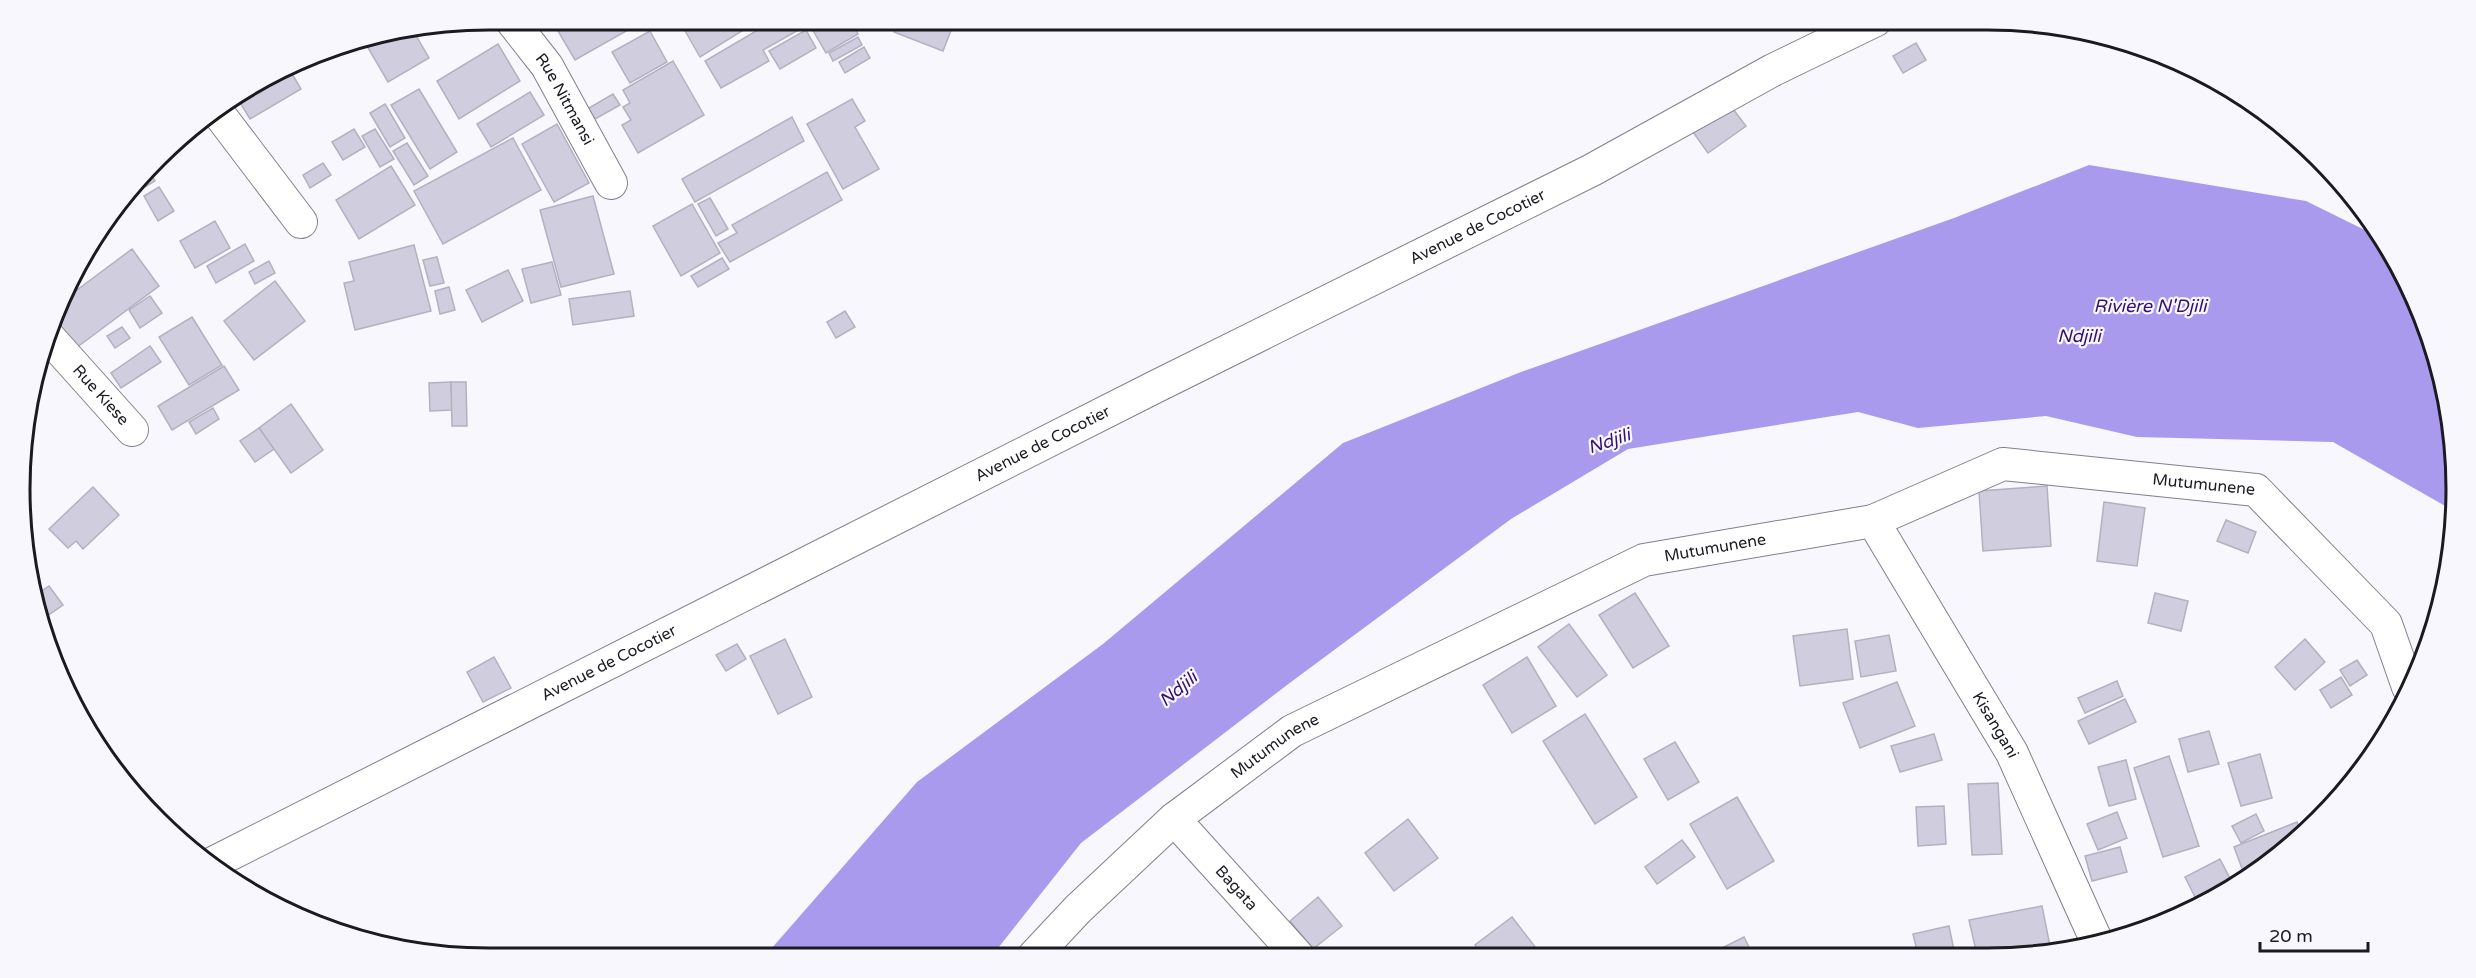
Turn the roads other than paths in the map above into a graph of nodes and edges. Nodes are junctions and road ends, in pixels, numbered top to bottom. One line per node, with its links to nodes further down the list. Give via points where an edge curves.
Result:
1 (519, 30): 4 (street, Rue Nitmansi, via 547,66)
2 (1855, 30): 11 (street, Avenue de Cocotier, via 1773,70 1592,170)
3 (221, 117): 5 (street)
4 (611, 183)
5 (301, 222)
6 (54, 342): 7 (street, Rue Kiese)
7 (132, 430)
8 (1872, 521): 9 (street, Mutumunene, via 2003,464 2256,490 2386,624); 10 (street, Mutumunene, via 1644,560 1292,731); 12 (street, Kisangani, via 2012,753)
9 (2405, 678)
10 (1174, 819): 13 (street, Mutumunene); 14 (street, Bagata)
11 (219, 860)
12 (2094, 935)
13 (1041, 948)
14 (1291, 948)

